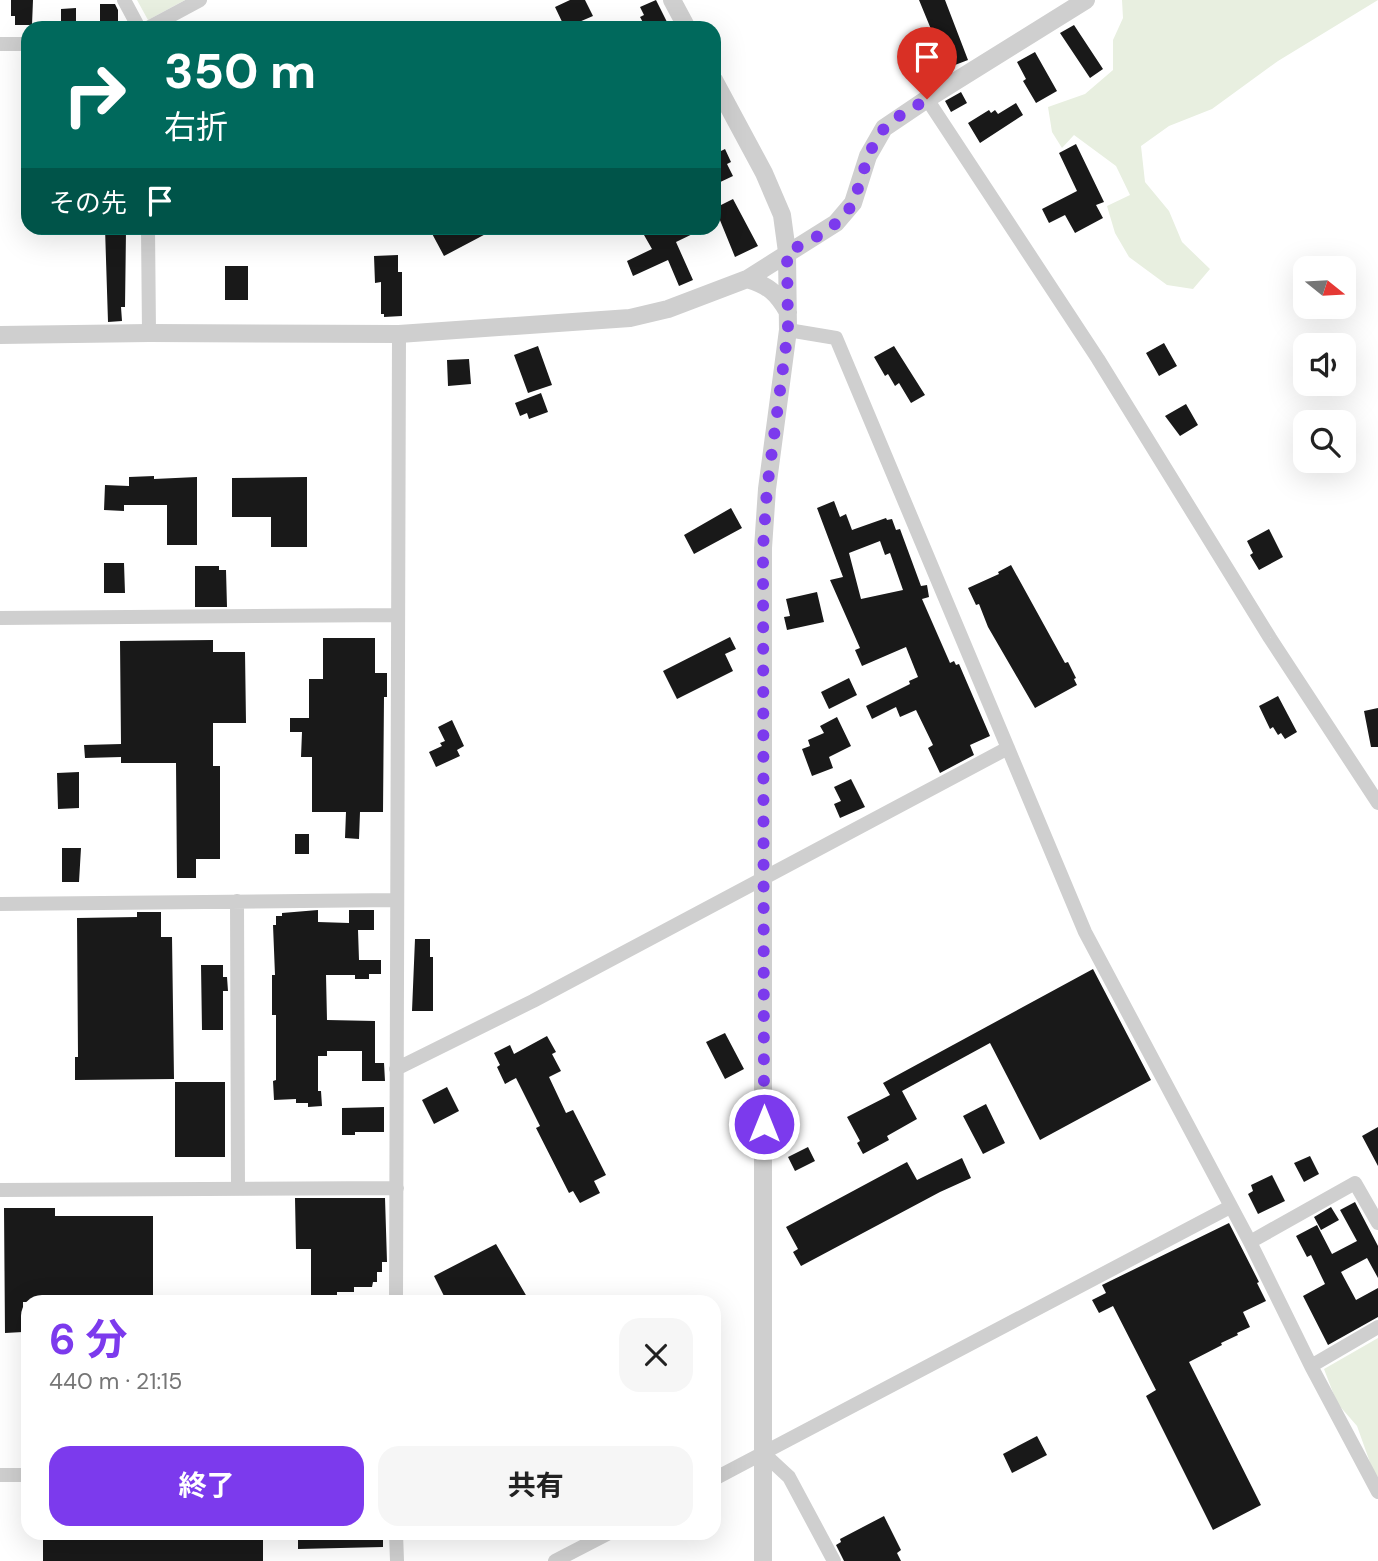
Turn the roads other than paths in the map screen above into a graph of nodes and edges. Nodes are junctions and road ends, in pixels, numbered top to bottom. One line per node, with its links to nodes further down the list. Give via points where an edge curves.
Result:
1 (124, 0): 5 (street)
2 (200, 0): 6 (street)
3 (672, 0): 7 (street)
4 (1086, 0): 11 (street)
5 (135, 21)
6 (161, 21)
7 (683, 21)
8 (0, 44): 9 (street)
9 (21, 44)
10 (721, 93): 13 (street, via 782,215)
11 (927, 99): 13 (street, via 884,128 868,156 853,203 836,223); 22 (street, via 1098,359)
12 (148, 235): 16 (street)
13 (787, 252): 14 (street); 15 (street)
14 (747, 279): 15 (street, via 765,285 779,297); 17 (street, via 630,318)
15 (789, 322): 21 (street, via 836,338); 23 (street, via 763,548)
16 (149, 333): 17 (street); 18 (street)
17 (399, 334): 19 (street)
18 (0, 335)
19 (398, 615): 20 (street); 24 (street)
20 (0, 618)
21 (1008, 748): 23 (street); 31 (street, via 1085,932)
22 (1378, 803)
23 (764, 876): 27 (street); 37 (street)
24 (397, 900): 25 (street); 27 (street)
25 (237, 901): 26 (street); 28 (street)
26 (0, 904)
27 (396, 1069): 29 (street)
28 (238, 1188): 29 (street); 30 (street)
29 (397, 1188): 34 (street)
30 (0, 1190)
31 (1230, 1207): 33 (street); 37 (street)
32 (1378, 1223): 33 (street, via 1355,1183)
33 (1250, 1242): 36 (street)
34 (396, 1295)
35 (1378, 1327): 36 (street)
36 (1311, 1366): 41 (street)
37 (763, 1453): 40 (street); 46 (street); 47 (street, via 789,1477)
38 (0, 1475): 39 (street)
39 (21, 1475)
40 (721, 1475)
41 (1378, 1492)
42 (396, 1540): 44 (street)
43 (596, 1540): 45 (street)
44 (397, 1561)
45 (555, 1561)
46 (763, 1561)
47 (834, 1561)

